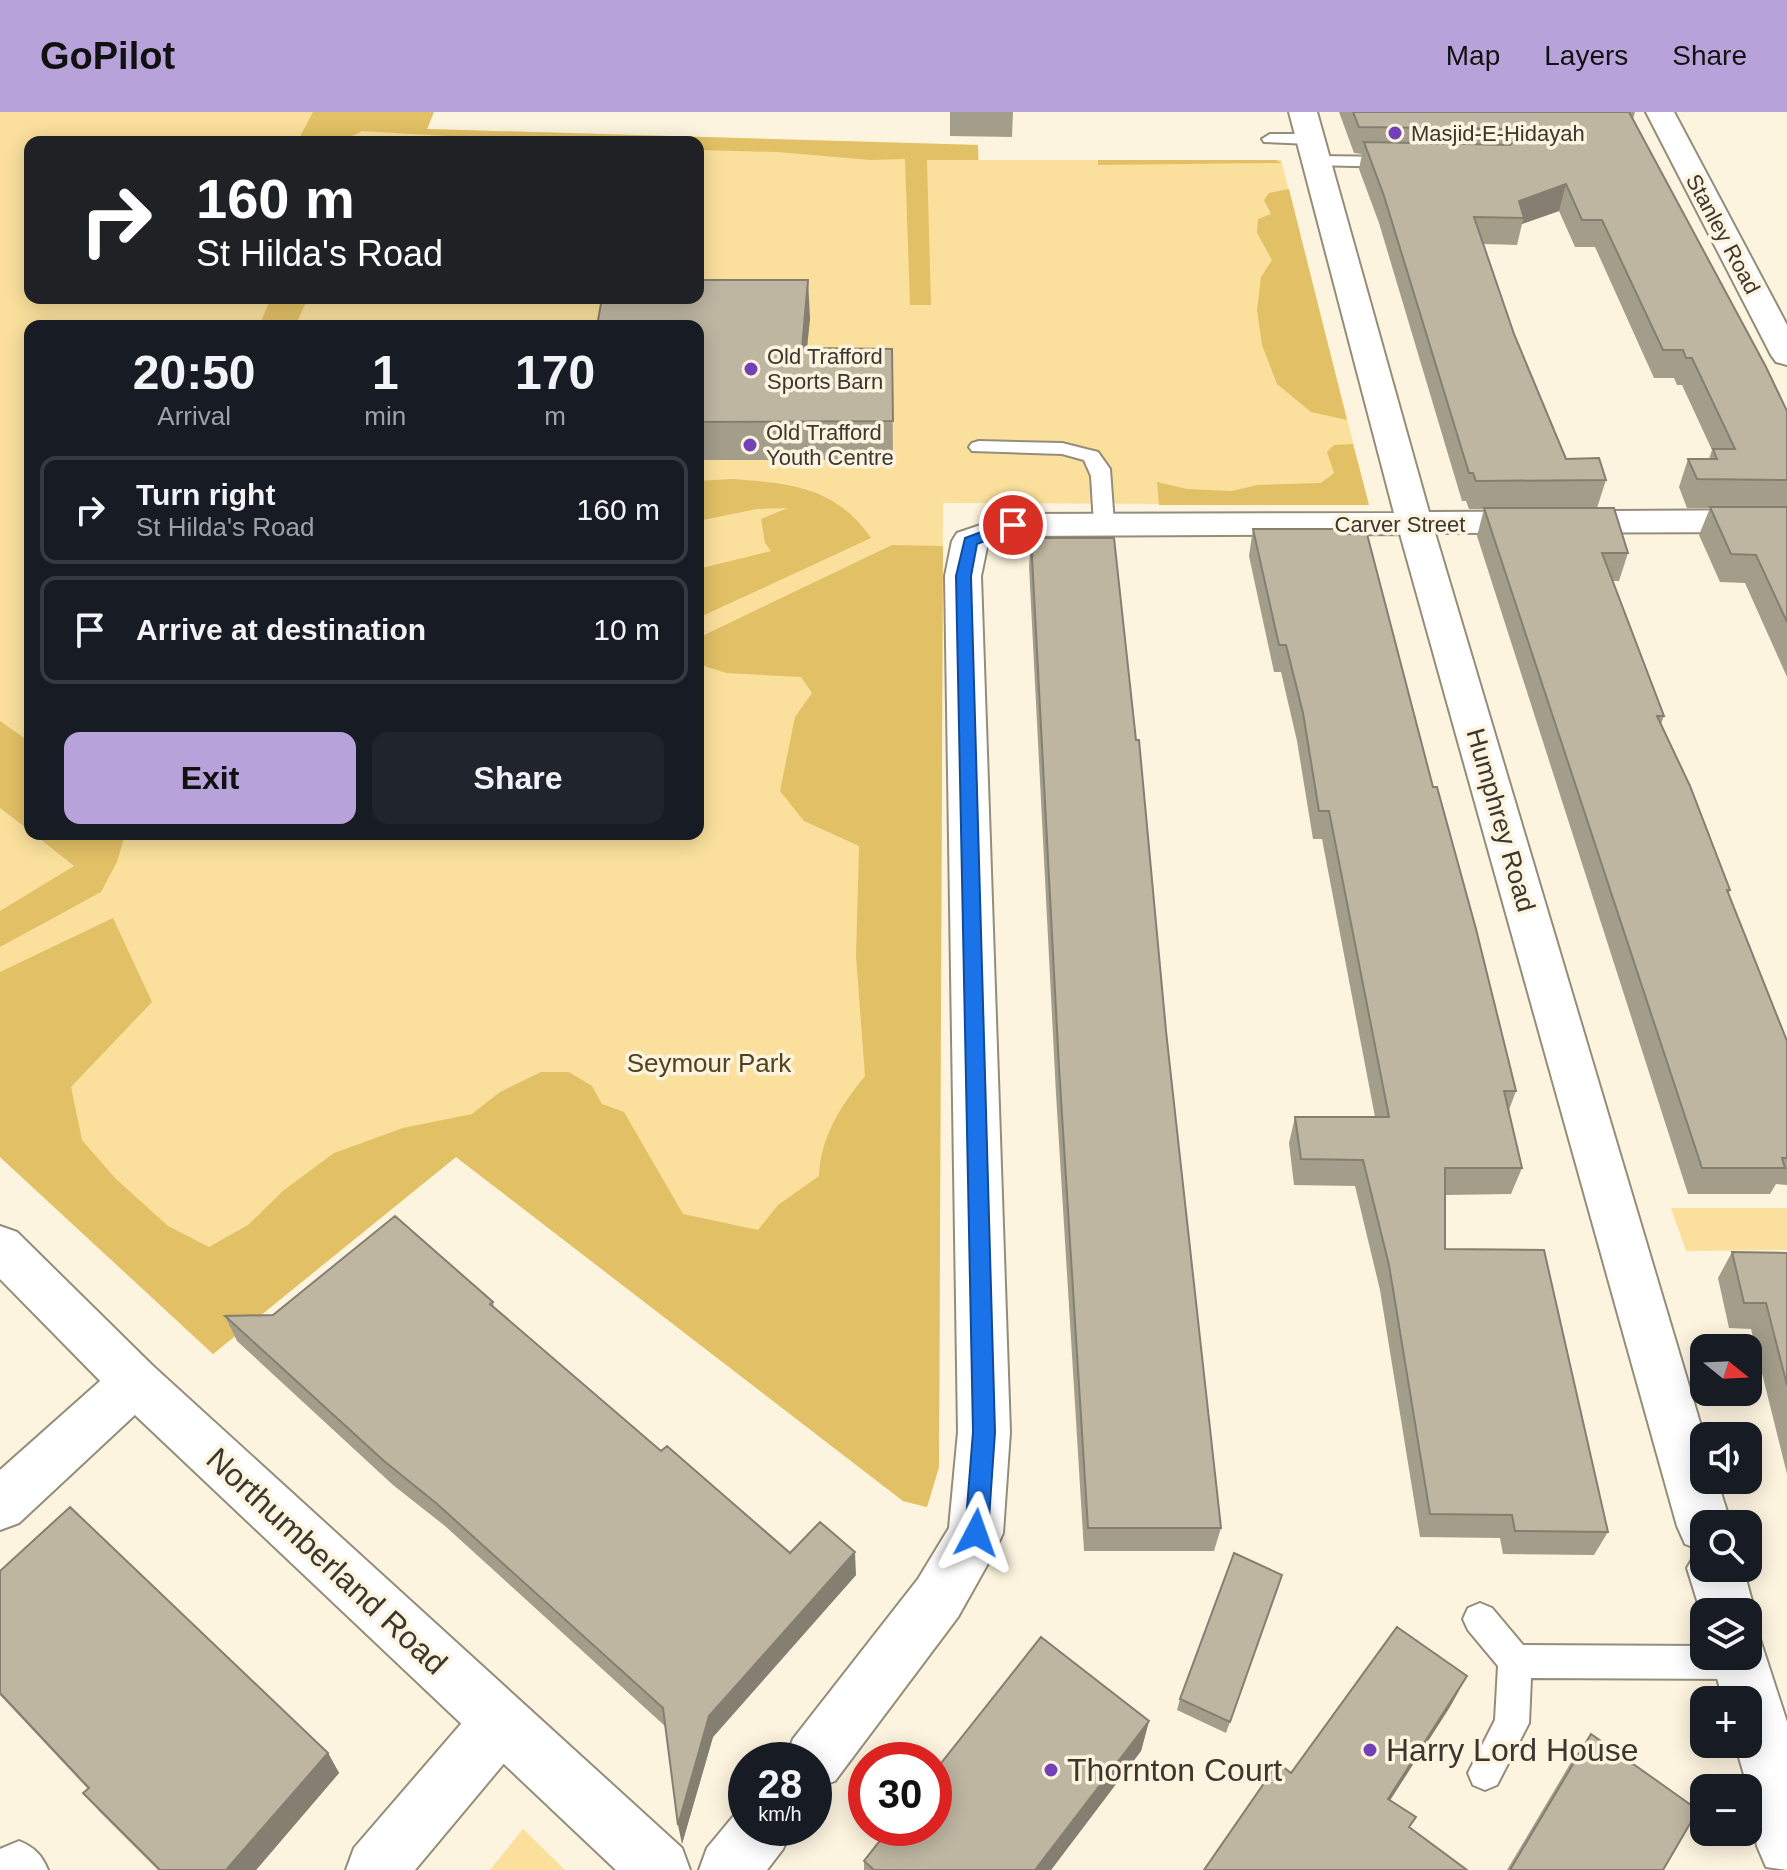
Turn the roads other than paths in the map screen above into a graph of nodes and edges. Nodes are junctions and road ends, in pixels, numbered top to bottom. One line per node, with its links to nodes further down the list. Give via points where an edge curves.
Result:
1 (1660, 112): 5 (street, Stanley Road)
2 (1310, 138): 3 (lane); 4 (lane); 10 (street, Humphrey Road)
3 (1270, 139)
4 (1410, 162)
5 (1780, 328): 6 (street, Stanley Road)
6 (1787, 355)
7 (979, 447): 9 (lane, via 1089,452 1098,462)
8 (1787, 521): 10 (street, Carver Street)
9 (1104, 524): 10 (street, Carver Street); 20 (street, Carver Street, via 1013,525 970,541 963,576 984,1432 976,1533 938,1598)
10 (1415, 524): 14 (street, Humphrey Road)
11 (0, 1247): 12 (street, Northumberland Road)
12 (135, 1382): 13 (street); 19 (street, Northumberland Road)
13 (0, 1505)
14 (1699, 1510)
15 (1480, 1619): 17 (lane)
16 (1690, 1648): 17 (lane)
17 (1515, 1661): 21 (lane, via 1512,1723)
18 (1743, 1670): 23 (street, via 1778,1791)
19 (500, 1723): 26 (street); 27 (street, Northumberland Road)
20 (828, 1742)
21 (1485, 1773)
22 (748, 1846): 28 (street)
23 (1787, 1846)
24 (0, 1868): 25 (lane, via 19,1859)
25 (30, 1870)
26 (376, 1870)
27 (660, 1870)
28 (729, 1870)

